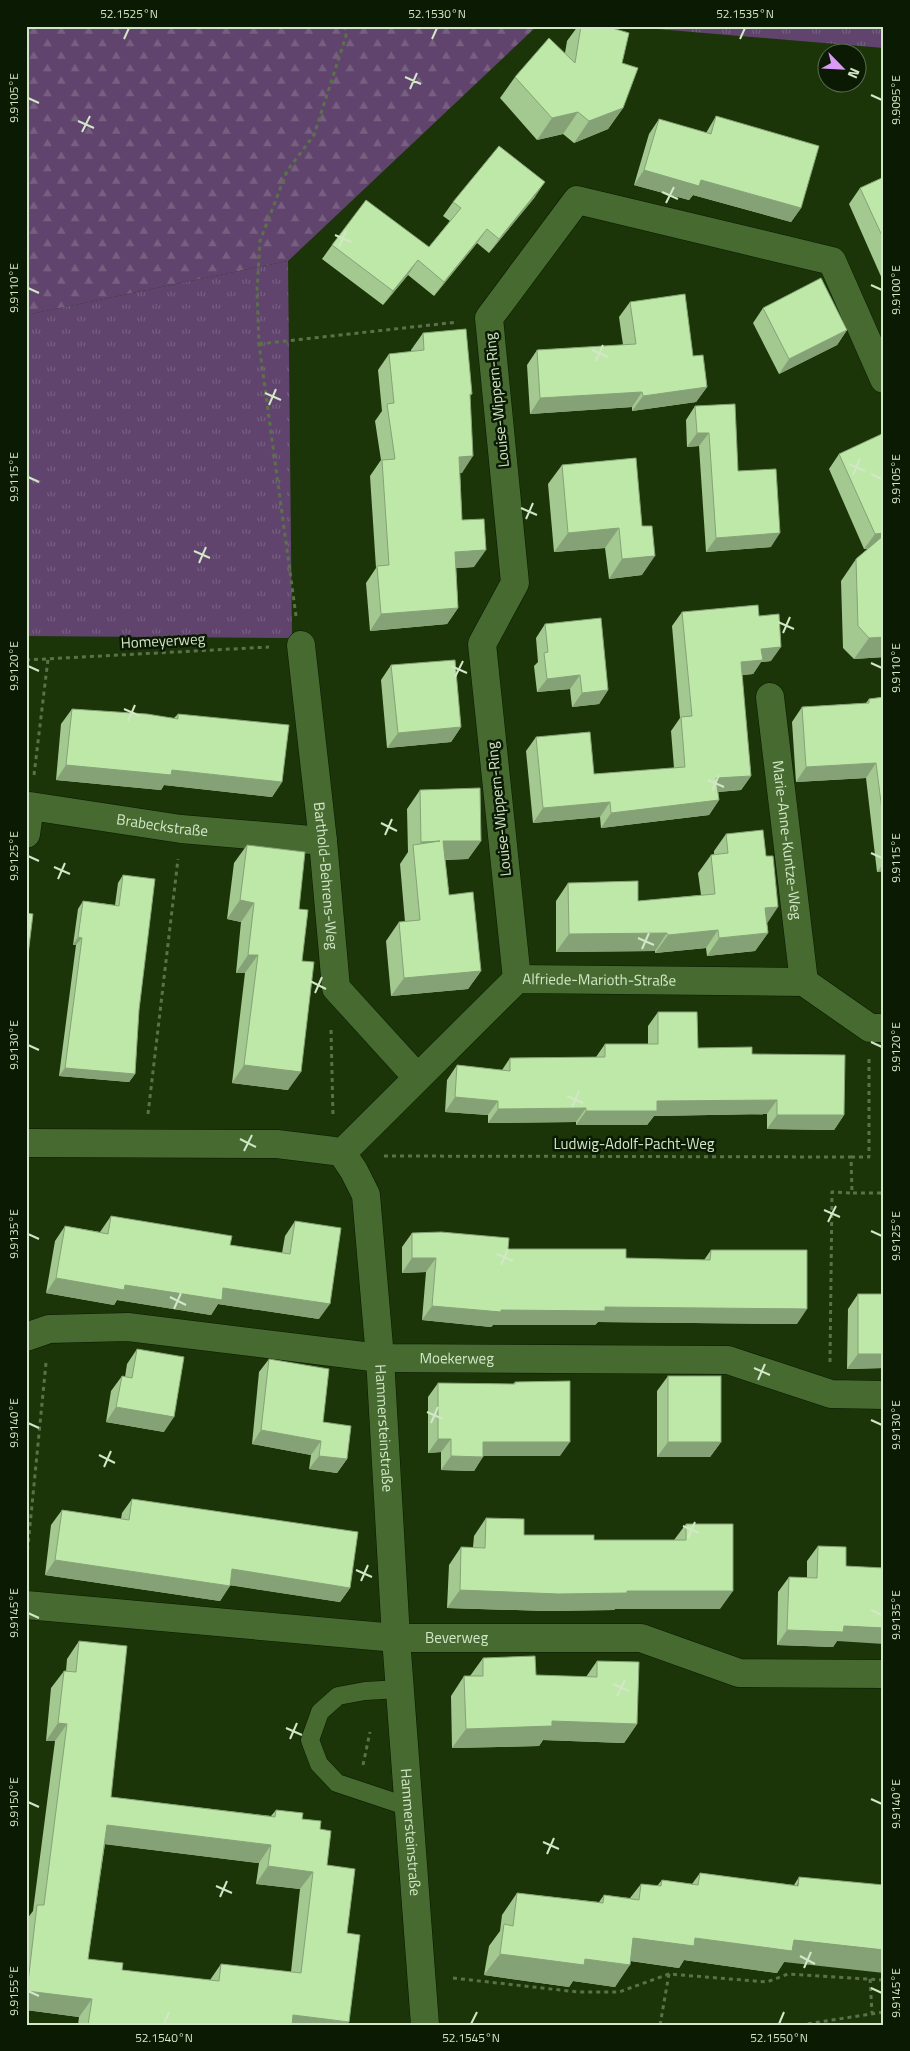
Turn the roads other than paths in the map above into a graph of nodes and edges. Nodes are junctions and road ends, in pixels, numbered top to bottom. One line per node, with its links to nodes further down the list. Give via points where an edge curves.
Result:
1 (884, 379): 6 (street, Louise-Wippern-Ring, via 832,261 577,200 488,318 515,584 482,644)
2 (301, 645): 5 (street, Barthold-Behrens-Weg)
3 (770, 697): 7 (street, Marie-Anne-Kuntze-Weg)
4 (26, 834): 5 (street, Brabeckstraße, via 30,806 181,829)
5 (323, 841): 9 (street, Barthold-Behrens-Weg, via 336,988)
6 (517, 979): 7 (street, Alfriede-Marioth-Straße); 9 (street, Alfriede-Marioth-Straße)
7 (804, 982): 8 (street)
8 (877, 1028)
9 (417, 1077): 11 (street, Alfriede-Marioth-Straße)
10 (26, 1143): 11 (street, via 277,1144)
11 (343, 1158): 13 (street, Hammersteinstraße, via 366,1195)
12 (37, 1333): 13 (street, Moekerweg, via 128,1327)
13 (380, 1358): 14 (street, Moekerweg, via 728,1360 831,1394); 16 (street, Hammersteinstraße)
14 (884, 1395)
15 (26, 1605): 16 (street, Beverweg)
16 (396, 1638): 17 (street, Beverweg, via 641,1638 739,1673); 18 (street, Hammersteinstraße)
17 (884, 1674)
18 (389, 1689): 19 (street, Hammersteinstraße); 19 (lane, via 338,1696 320,1712 310,1740 319,1764 337,1783)
19 (409, 1807): 20 (street, Hammersteinstraße)
20 (425, 2025)

